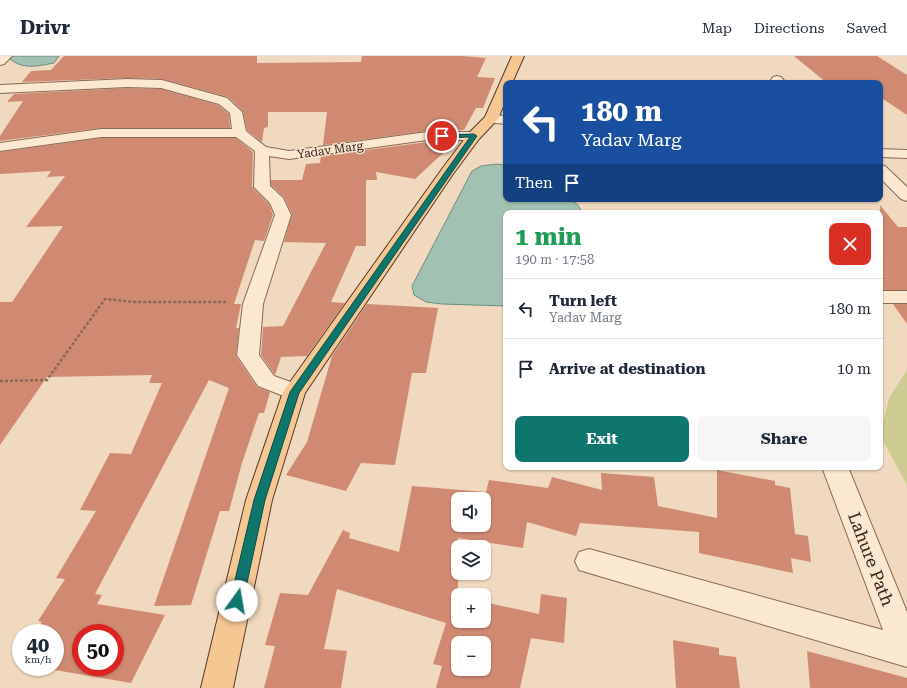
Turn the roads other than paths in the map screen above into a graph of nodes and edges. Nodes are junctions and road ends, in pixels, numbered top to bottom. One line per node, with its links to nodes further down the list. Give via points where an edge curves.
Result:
1 (6, 56): 3 (street)
2 (518, 56): 4 (main road)
3 (0, 62)
4 (507, 80)
5 (0, 89): 8 (street, via 127,83 162,84 223,101 236,112)
6 (503, 96): 7 (main road)
7 (498, 119): 9 (main road)
8 (239, 133): 10 (street, via 101,133); 11 (street, Yadav Marg)
9 (474, 136): 11 (street, Yadav Marg, via 427,136 289,155); 18 (main road)
10 (0, 147)
11 (262, 150): 18 (street, via 262,187 277,201 283,215 255,301 248,355 266,381)
12 (883, 153): 13 (street)
13 (907, 154)
14 (883, 172): 15 (street)
15 (907, 196)
16 (883, 297): 17 (street)
17 (907, 297)
18 (294, 392): 22 (main road, via 259,500)
19 (836, 470): 21 (street, Lahure Path)
20 (589, 561): 21 (street)
21 (907, 651)
22 (217, 688)

